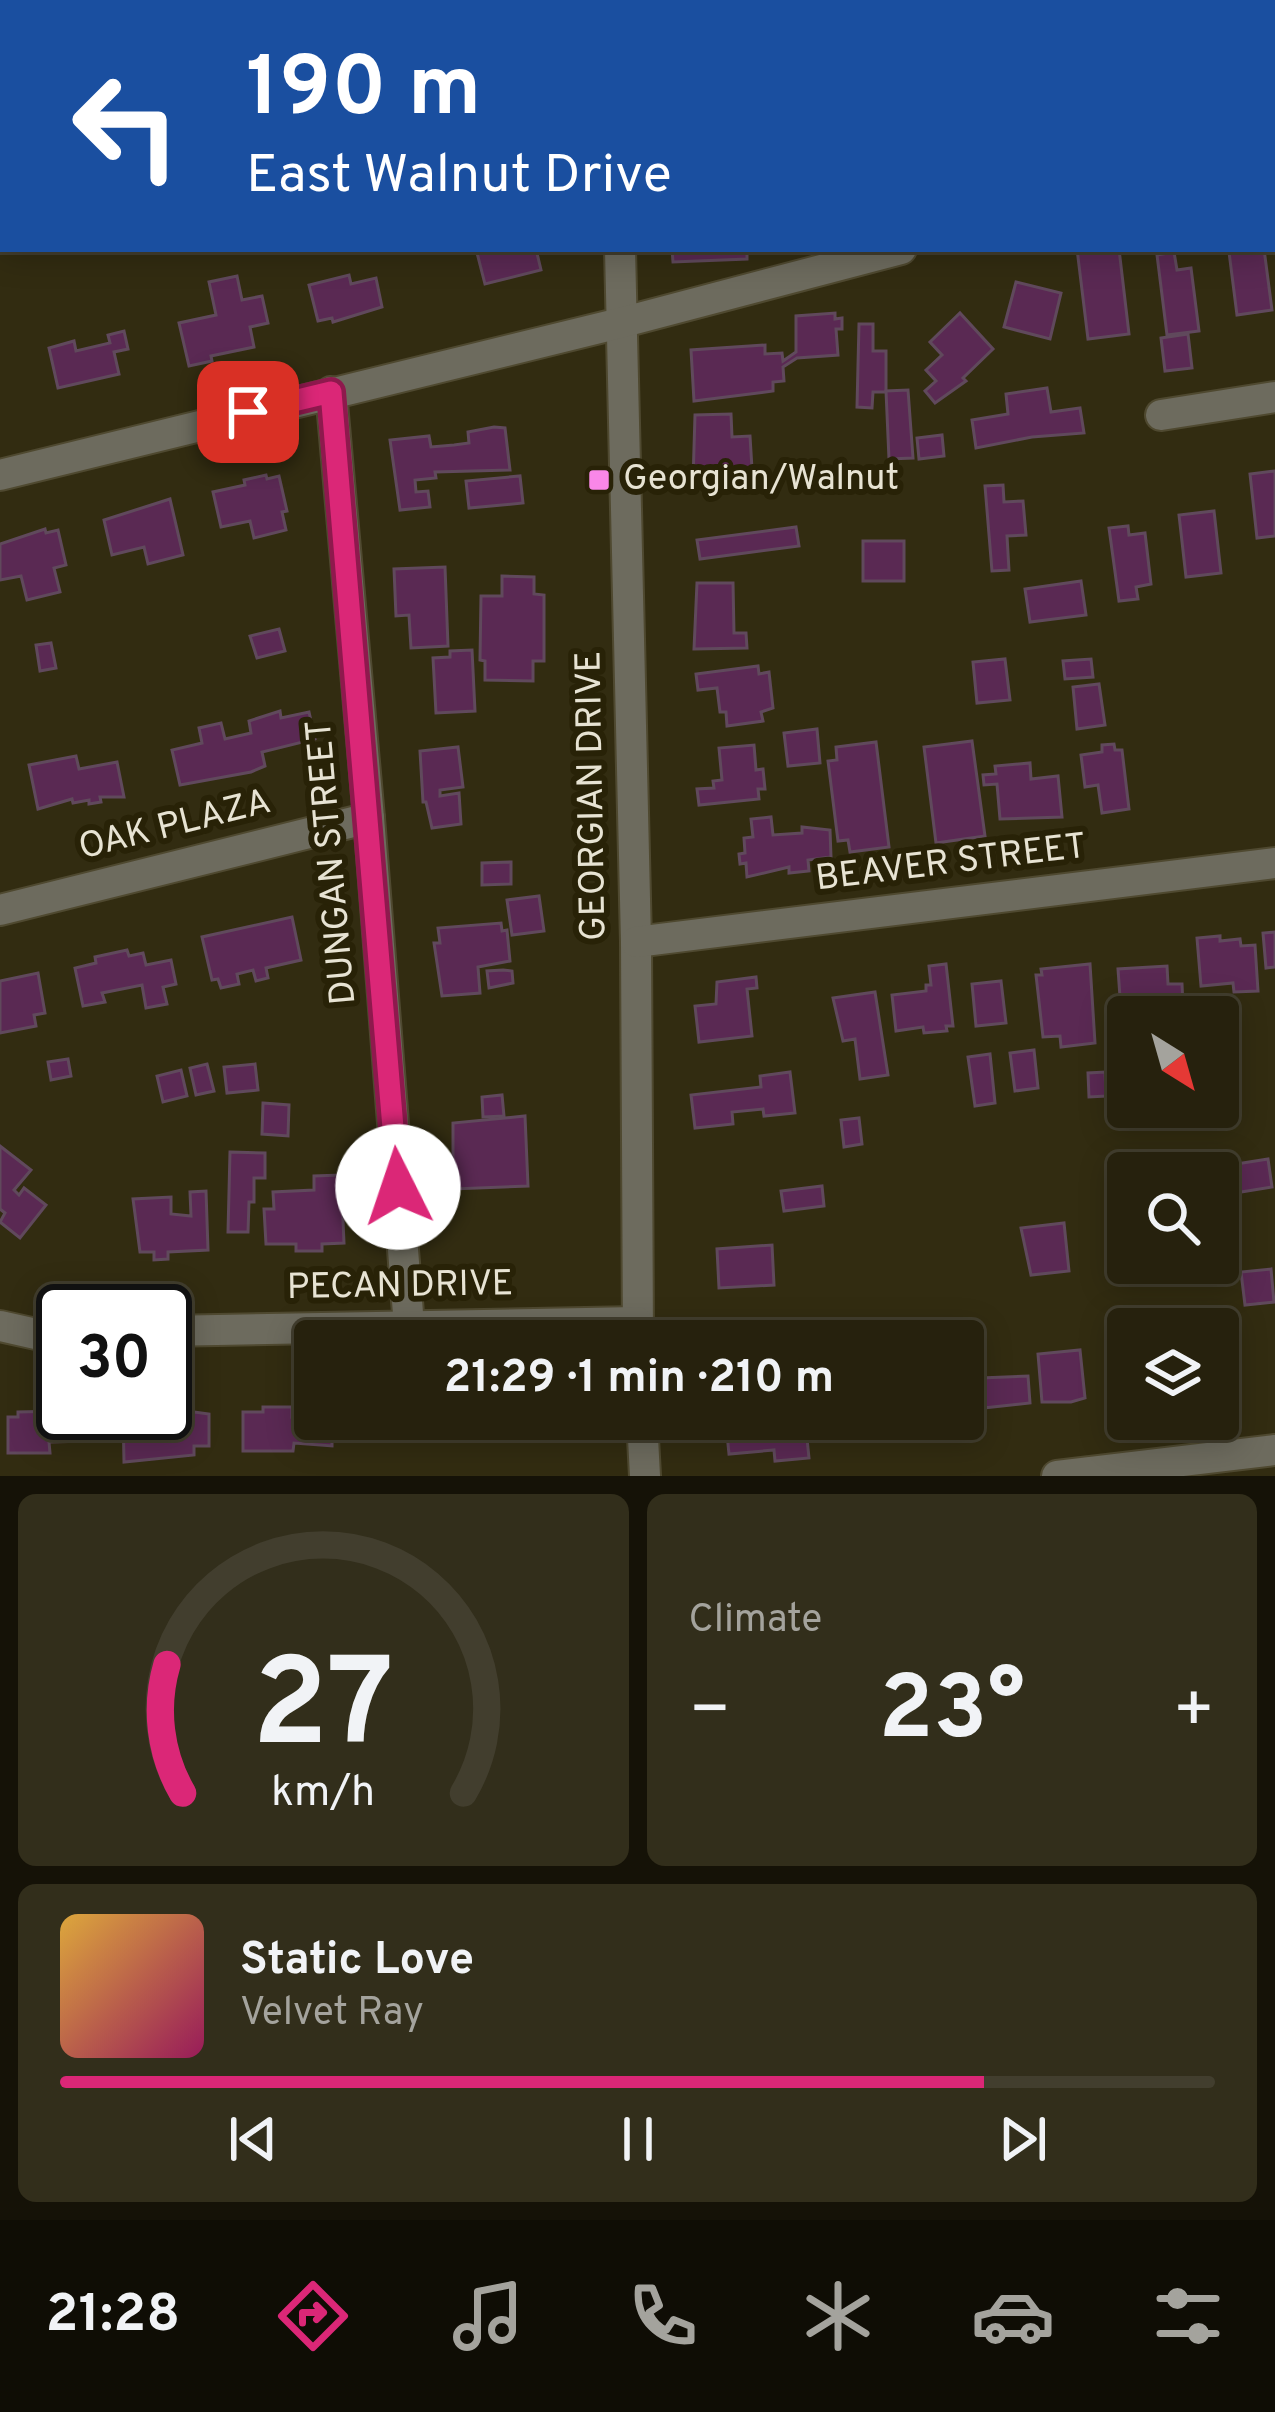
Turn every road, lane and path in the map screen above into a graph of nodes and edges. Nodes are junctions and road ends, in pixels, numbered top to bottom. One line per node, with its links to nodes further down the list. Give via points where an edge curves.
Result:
1 (620, 252): 3 (street, GEORGIAN DRIVE)
2 (890, 252): 3 (street)
3 (620, 323): 4 (street); 11 (street, GEORGIAN DRIVE)
4 (331, 392): 7 (street); 8 (street, DUNGAN STREET)
5 (1275, 398): 6 (street)
6 (1161, 416)
7 (0, 475)
8 (370, 818): 10 (street, OAK PLAZA); 12 (street, DUNGAN STREET)
9 (1275, 862): 11 (street, BEAVER STREET)
10 (0, 910)
11 (636, 942): 13 (street, GEORGIAN DRIVE)
12 (409, 1320)
13 (638, 1320)
14 (0, 1326): 17 (street)
15 (294, 1328): 16 (street, PECAN DRIVE)
16 (192, 1330)
17 (36, 1334)
18 (643, 1440): 21 (street)
19 (1275, 1450): 20 (street)
20 (1189, 1468): 22 (street)
21 (645, 1476)
22 (1057, 1476)

